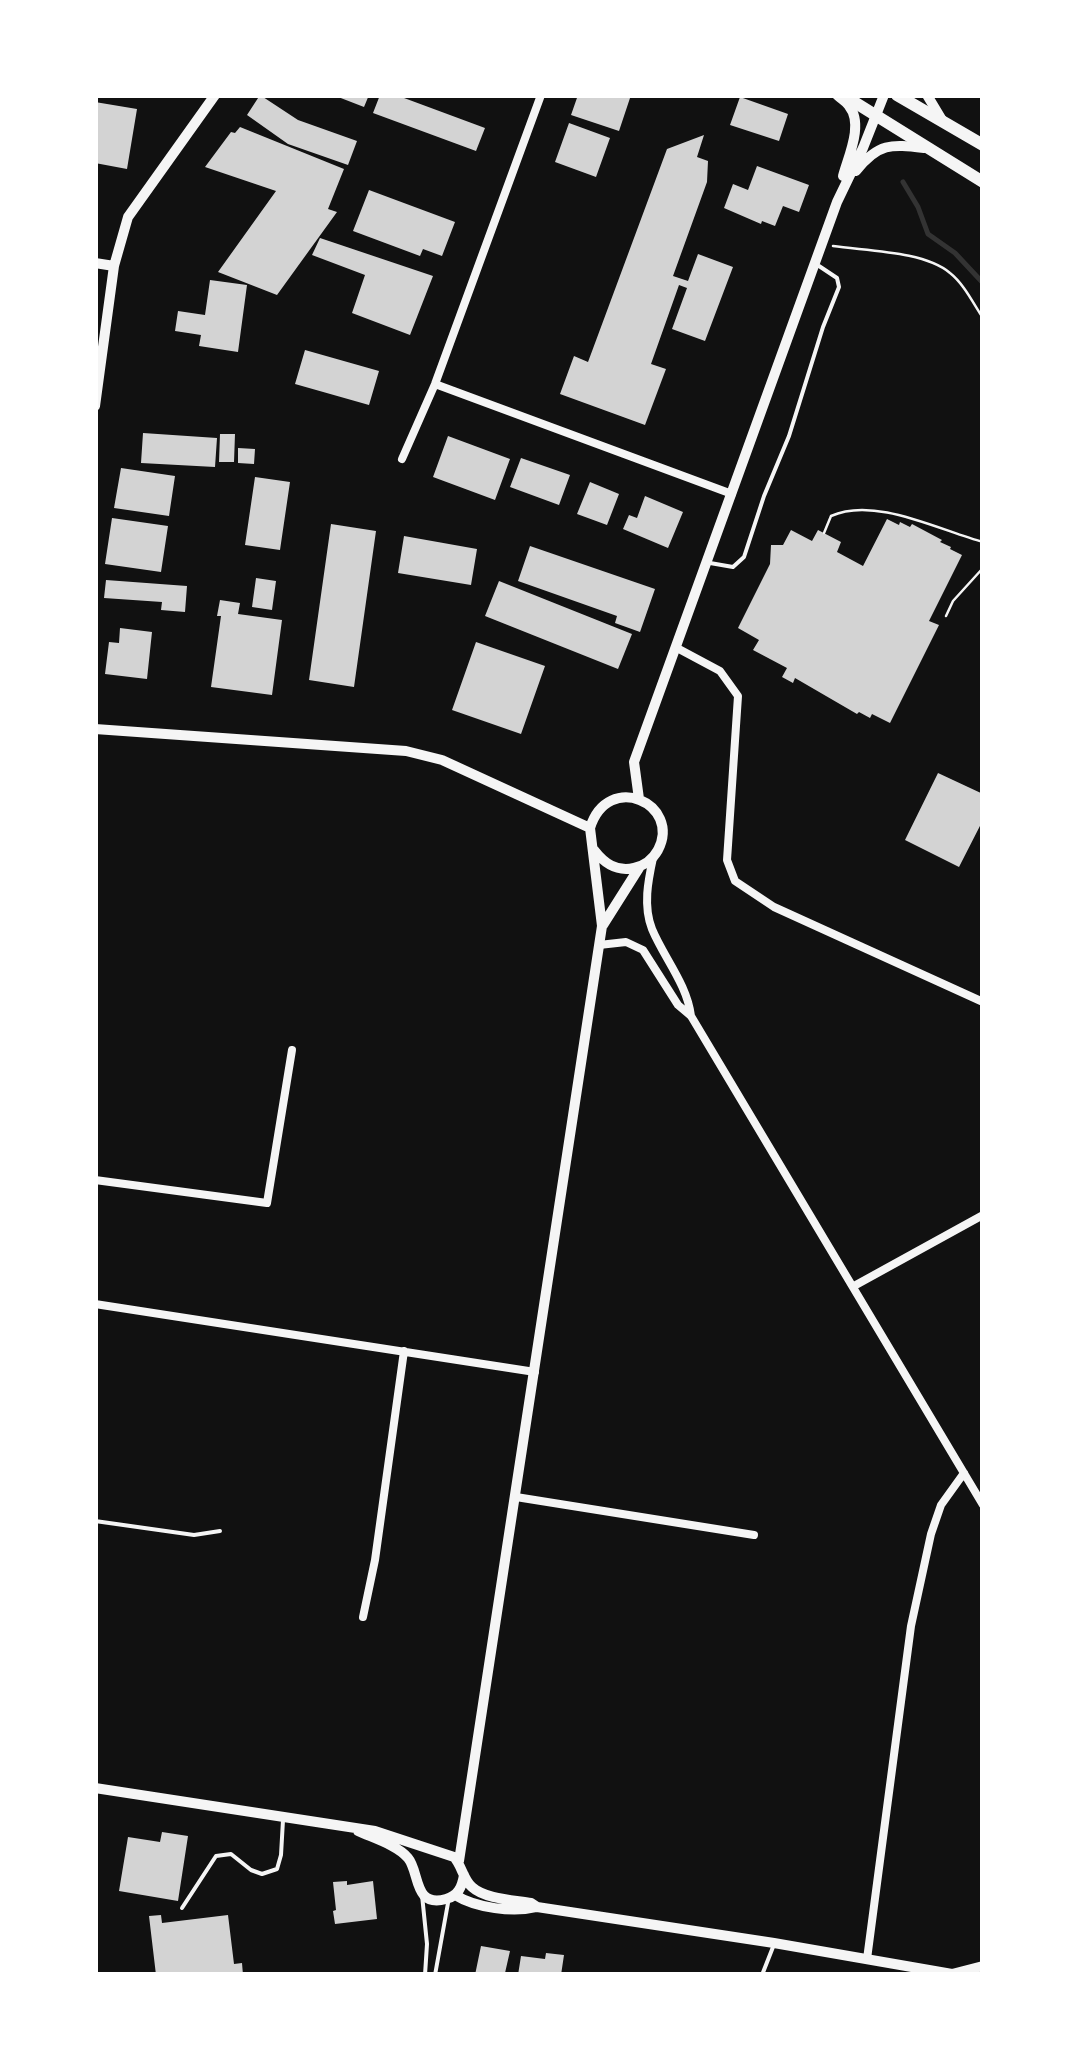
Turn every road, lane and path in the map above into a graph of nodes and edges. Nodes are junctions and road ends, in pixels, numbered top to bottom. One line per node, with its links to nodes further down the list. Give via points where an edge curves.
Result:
1 (216, 95): 16 (street, via 128,217)
2 (541, 95): 18 (street)
3 (840, 95): 7 (main road); 12 (street, via 856,118)
4 (884, 95): 7 (street)
5 (897, 95): 8 (main road)
6 (927, 95): 8 (street)
7 (876, 115): 10 (main road); 12 (street)
8 (943, 122): 9 (main road)
9 (983, 145)
10 (930, 148): 11 (main road); 12 (street, via 892,144 874,151)
11 (983, 182)
12 (836, 202): 13 (street)
13 (822, 244): 15 (street); 17 (path, via 933,263 950,272)
14 (95, 263): 16 (street)
15 (814, 264): 21 (street); 24 (lane, via 837,278 839,287 789,436 744,558 732,567)
16 (114, 266): 19 (street)
17 (983, 318)
18 (434, 384): 20 (street); 21 (street)
19 (95, 406)
20 (402, 459)
21 (732, 494): 24 (street)
22 (824, 533): 23 (path, via 831,516 882,510)
23 (983, 542)
24 (708, 562): 27 (street)
25 (983, 568): 26 (path)
26 (946, 616)
27 (677, 648): 29 (street, via 634,762); 36 (street, via 720,671 738,696 727,860 736,881 774,907)
28 (95, 729): 30 (street, via 406,751 442,760)
29 (639, 799): 30 (street, via 626,796 602,806); 32 (street, via 660,818 663,832)
30 (590, 828): 31 (street)
31 (594, 850): 33 (street, via 613,867); 34 (street)
32 (653, 858): 33 (street); 37 (street, via 646,888 650,925)
33 (638, 868): 34 (street)
34 (602, 926): 35 (street)
35 (599, 945): 37 (street, via 626,942 643,950); 44 (street)
36 (983, 1002)
37 (691, 1016): 41 (street)
38 (292, 1050): 39 (street, via 267,1202)
39 (95, 1180)
40 (983, 1215): 41 (street)
41 (854, 1286): 45 (street)
42 (95, 1304): 43 (street)
43 (404, 1352): 44 (street); 51 (street)
44 (535, 1372): 46 (street)
45 (964, 1473): 47 (street); 67 (street, via 941,1505 910,1626)
46 (516, 1497): 50 (street); 55 (street)
47 (983, 1505)
48 (95, 1521): 49 (lane, via 194,1535)
49 (220, 1531)
50 (754, 1535)
51 (363, 1617)
52 (95, 1788): 53 (street)
53 (283, 1816): 54 (street); 58 (lane, via 278,1868)
54 (352, 1828): 56 (street); 60 (street, via 410,1859)
55 (464, 1836): 56 (street); 57 (street)
56 (441, 1852): 57 (street); 60 (street, via 424,1857)
57 (459, 1861): 59 (street)
58 (252, 1870): 61 (lane); 64 (lane, via 231,1854 216,1856)
59 (464, 1876): 63 (street); 65 (street, via 472,1888)
60 (415, 1878): 62 (street)
61 (247, 1879)
62 (422, 1893): 63 (street, via 434,1900); 69 (lane)
63 (452, 1897): 65 (street); 70 (lane)
64 (182, 1908)
65 (537, 1908): 66 (street)
66 (774, 1943): 67 (street); 71 (lane)
67 (867, 1959): 68 (street, via 952,1974)
68 (983, 1966)
69 (424, 1975)
70 (435, 1975)
71 (762, 1975)

